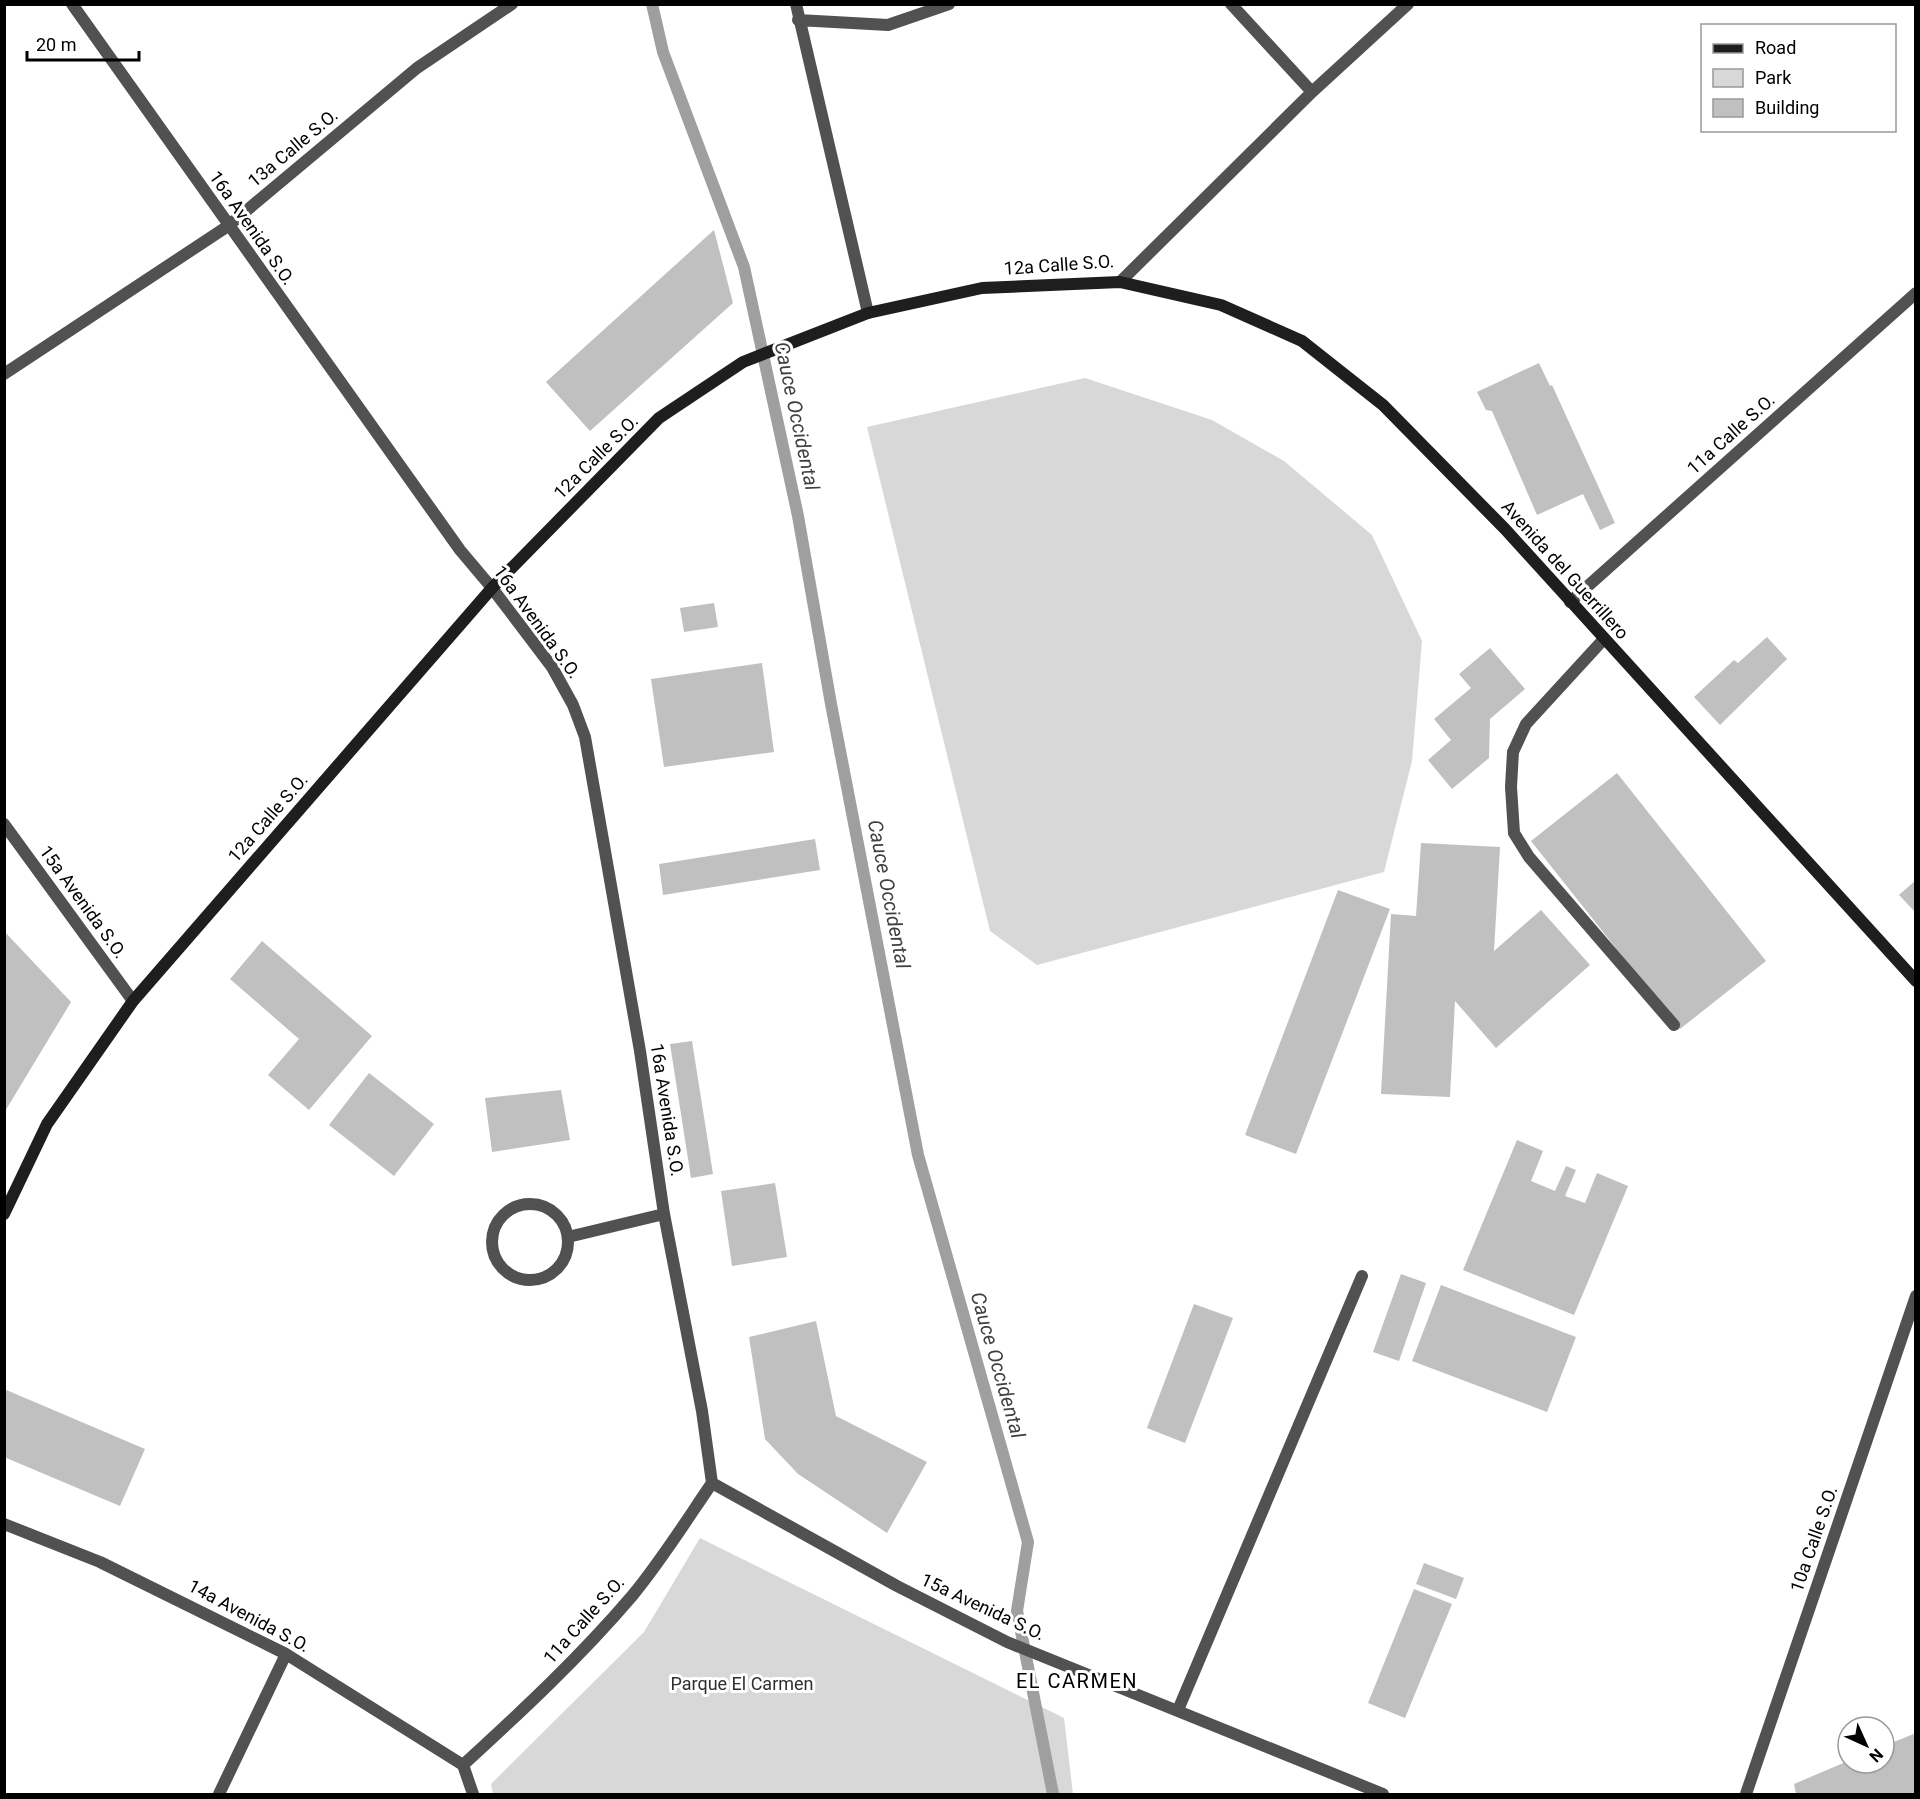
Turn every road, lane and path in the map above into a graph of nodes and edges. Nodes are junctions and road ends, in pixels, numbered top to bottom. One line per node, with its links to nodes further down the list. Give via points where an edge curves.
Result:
1 (72, 4): 9 (street, 16a Avenida S.O.)
2 (512, 4): 9 (street, 13a Calle S.O., via 417,68)
3 (796, 4): 7 (street)
4 (949, 4): 7 (street, via 888,25)
5 (1231, 4): 8 (street)
6 (1408, 4): 8 (street, 12a Calle S.O.)
7 (798, 20): 12 (street)
8 (1312, 92): 10 (street, 12a Calle S.O.)
9 (228, 226): 13 (street, 13a Calle S.O.); 14 (street, 16a Avenida S.O., via 460,550)
10 (1120, 282): 12 (street, 12a Calle S.O., via 982,288); 15 (street, Avenida del Guerrillero, via 1221,305 1302,341 1383,405 1505,529)
11 (1916, 293): 15 (street, 11a Calle S.O.)
12 (868, 314): 14 (street, 12a Calle S.O., via 742,362 659,418)
13 (4, 374)
14 (492, 588): 19 (street, 12a Calle S.O.); 22 (street, 16a Avenida S.O., via 552,667 585,737)
15 (1570, 602): 16 (street, Avenida del Guerrillero)
16 (1603, 640): 18 (street, Avenida del Guerrillero); 20 (street, via 1526,724 1514,752 1514,833 1529,857)
17 (4, 824): 19 (street, 15a Avenida S.O.)
18 (1916, 981)
19 (133, 1001): 21 (street, 12a Calle S.O., via 46,1124)
20 (1674, 1025)
21 (4, 1214)
22 (664, 1214): 23 (street); 26 (street, 16a Avenida S.O.)
23 (568, 1238): 23 (street, via 557,1215 534,1204 510,1209 497,1223 491,1241 498,1265 507,1274 519,1280 537,1280 554,1272 563,1262)
24 (1362, 1276): 29 (street)
25 (1916, 1296): 34 (street, 10a Calle S.O.)
26 (712, 1484): 29 (street, 15a Avenida S.O., via 1007,1642); 30 (street, 11a Calle S.O., via 627,1602 573,1662)
27 (4, 1524): 28 (street, 14a Avenida S.O., via 100,1562)
28 (286, 1654): 30 (street, 14a Avenida S.O.); 31 (street)
29 (1178, 1710): 33 (street, 15a Avenida S.O.)
30 (463, 1765): 32 (street)
31 (219, 1794)
32 (473, 1794)
33 (1383, 1794)
34 (1746, 1794)

